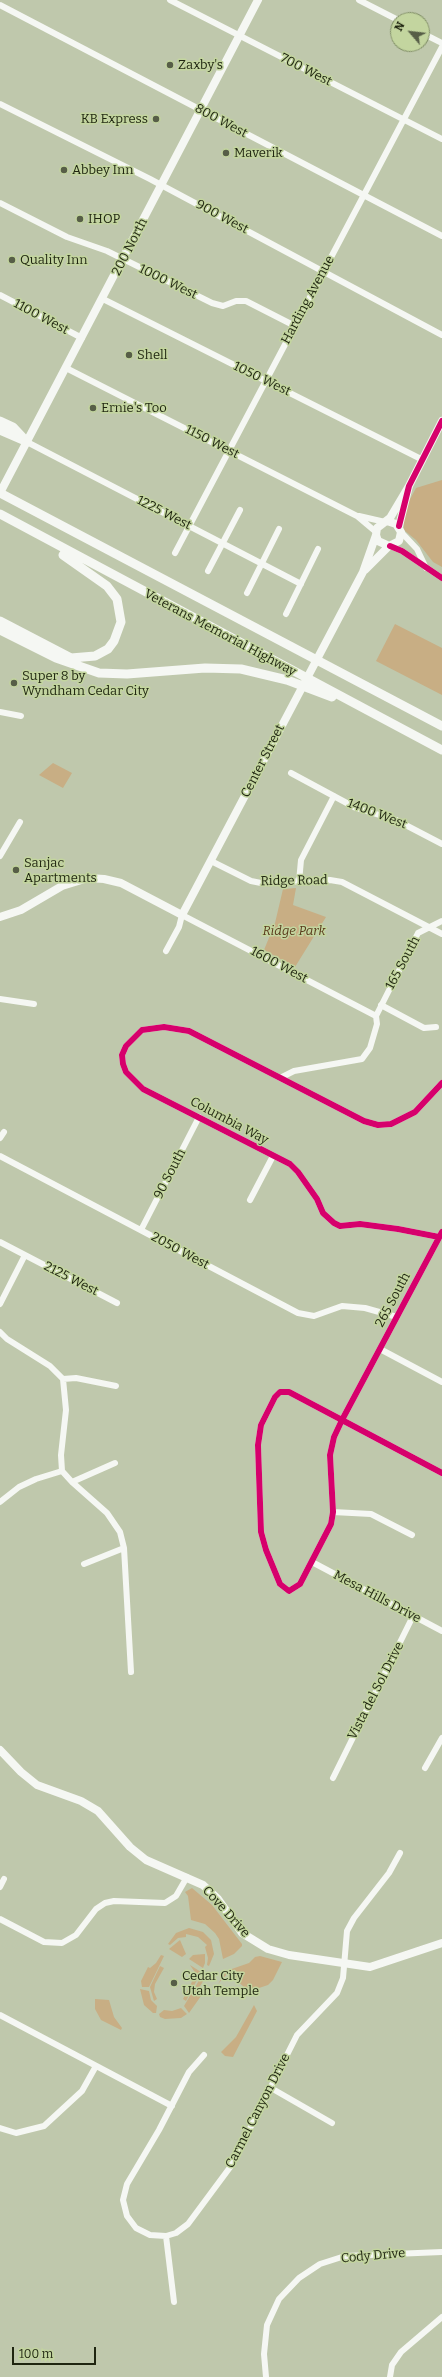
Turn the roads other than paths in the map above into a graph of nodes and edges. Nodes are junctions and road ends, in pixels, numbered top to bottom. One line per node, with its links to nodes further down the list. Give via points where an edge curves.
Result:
1 (170, 0): 6 (street, 700 West)
2 (258, 0): 6 (main road, 200 North)
3 (359, 0): 5 (street)
4 (0, 5): 11 (street, 800 West)
5 (390, 16)
6 (239, 36): 11 (main road, 200 North); 12 (street, 700 West)
7 (430, 37): 8 (street)
8 (442, 43)
9 (442, 47): 12 (street, Harding Avenue)
10 (0, 104): 14 (street, 900 West)
11 (200, 110): 14 (main road, 200 North); 15 (street, 800 West)
12 (403, 119): 13 (street, 700 West); 15 (street, Harding Avenue)
13 (442, 139)
14 (162, 185): 18 (main road, 200 North); 19 (street, 900 West)
15 (364, 195): 17 (street, 800 West); 19 (street, Harding Avenue)
16 (0, 203): 18 (street, 1000 West, via 67,237)
17 (442, 236)
18 (124, 260): 21 (main road, 200 North); 22 (street, 1000 West, via 212,303 223,306 236,301 246,301)
19 (323, 272): 22 (street, Harding Avenue); 23 (street, 900 West)
20 (0, 295): 24 (street, 1100 West)
21 (103, 299): 24 (main road, 200 North); 26 (street, 1050 West)
22 (295, 326): 26 (street, Harding Avenue)
23 (442, 336)
24 (82, 338): 25 (main road, 200 North)
25 (66, 368): 30 (main road, 200 North); 31 (street, 1150 West)
26 (266, 380): 31 (street, Harding Avenue); 32 (street, 1050 West)
27 (0, 421): 30 (highway, via 13,428)
28 (442, 421): 32 (main road)
29 (0, 430): 30 (highway)
30 (27, 442): 34 (main road, 200 North); 39 (street, 1225 West)
31 (229, 451): 37 (street, 1150 West); 39 (street, Harding Avenue)
32 (422, 459): 33 (main road)
33 (409, 486): 38 (main road); 41 (main road)
34 (0, 493): 61 (highway, Veterans Memorial Highway)
35 (240, 510): 44 (street)
36 (0, 514): 42 (highway, Veterans Memorial Highway)
37 (357, 516): 38 (street, 1150 West); 43 (street, 1150 West)
38 (386, 521): 41 (main road, via 393,522); 43 (main road, via 379,525)
39 (190, 526): 44 (street, 1225 West); 47 (street, Harding Avenue)
40 (279, 529): 48 (street)
41 (400, 529): 45 (main road, via 399,541); 49 (street, via 417,549)
42 (28, 530): 56 (highway, via 114,593 121,614 119,632 102,653 87,658 71,658); 58 (highway, Veterans Memorial Highway)
43 (376, 533): 45 (main road, via 380,543); 51 (main road, Center Street)
44 (223, 543): 48 (street, 1225 West); 50 (street)
45 (389, 546): 49 (street, via 402,551); 51 (main road, Center Street)
46 (318, 549): 53 (street)
47 (175, 553)
48 (262, 563): 53 (street, 1225 West); 54 (street)
49 (426, 568): 52 (street)
50 (208, 571)
51 (363, 572): 68 (main road, Center Street)
52 (442, 578)
53 (301, 584): 55 (street)
54 (247, 593)
55 (286, 614)
56 (0, 621)
57 (0, 630): 58 (highway, via 56,658 99,673 127,674 205,668 241,670 287,680)
58 (358, 706): 62 (highway, Veterans Memorial Highway)
59 (0, 712): 60 (street)
60 (21, 716)
61 (442, 726)
62 (442, 750)
63 (291, 773): 64 (street, 1400 West)
64 (334, 796): 66 (street, 1400 West, via 356,808 396,820); 69 (street, via 301,860)
65 (20, 822): 67 (street)
66 (442, 844)
67 (0, 856)
68 (211, 861): 69 (street, Ridge Road, via 251,882); 70 (main road, Center Street)
69 (299, 882): 73 (street, Ridge Road, via 342,882)
70 (182, 915): 71 (main road, via 121,883 104,878 88,878 62,886 21,910); 75 (street, Center Street, via 179,927); 79 (street, 1600 West)
71 (0, 917)
72 (442, 921): 73 (street, 165 South)
73 (427, 927): 74 (street, Ridge Road); 78 (street, 165 South, via 418,933)
74 (442, 934)
75 (166, 951)
76 (0, 998): 77 (street)
77 (34, 1004)
78 (381, 1005): 79 (street, 165 South); 80 (street, via 424,1028)
79 (376, 1016): 81 (street, 165 South, via 370,1048 362,1059 294,1071)
80 (436, 1027)
81 (280, 1078): 82 (street, Columbia Way, via 364,1121 378,1125 391,1124 415,1112); 83 (street, Columbia Way, via 189,1031 164,1026 142,1030 126,1046 122,1055 123,1064 134,1081 143,1089)
82 (442, 1083)
83 (199, 1117): 87 (street, Columbia Way); 89 (street, 90 South)
84 (4, 1132): 85 (street)
85 (0, 1138)
86 (0, 1156): 89 (street, 2050 West)
87 (273, 1156): 88 (street); 90 (street, Columbia Way, via 290,1164 298,1172 318,1199 323,1213 340,1226 360,1224)
88 (250, 1200)
89 (141, 1230): 95 (street, 2050 West, via 302,1314 314,1316 342,1306 365,1308)
90 (441, 1234): 95 (street, 265 South)
91 (0, 1242): 92 (street, 2125 West)
92 (25, 1255): 93 (street, 2125 West); 94 (street)
93 (117, 1303)
94 (0, 1304)
95 (397, 1317): 97 (street, 265 South)
96 (0, 1332): 98 (street, via 50,1366)
97 (380, 1349): 99 (street); 101 (street, 265 South)
98 (63, 1379): 100 (street, via 76,1378); 103 (street, via 66,1410 61,1455)
99 (442, 1382)
100 (116, 1386)
101 (342, 1420): 104 (street); 107 (street, via 334,1437 330,1455); 110 (street, via 289,1392 280,1392 261,1425 258,1444 261,1532 266,1550 280,1584 289,1591 300,1584)
102 (115, 1463): 105 (street)
103 (62, 1471): 105 (street); 106 (street, via 20,1487)
104 (442, 1473)
105 (72, 1482): 109 (street, via 114,1521)
106 (0, 1502)
107 (333, 1512): 108 (street, via 371,1514); 110 (street, via 331,1524)
108 (412, 1535)
109 (124, 1548): 111 (street); 114 (street)
110 (312, 1562): 112 (street, Mesa Hills Drive)
111 (84, 1564)
112 (413, 1616): 113 (street, Mesa Hills Drive); 118 (street, Vista del Sol Drive)
113 (442, 1631)
114 (131, 1672)
115 (442, 1738): 117 (street)
116 (0, 1750): 120 (main road, Cove Drive, via 37,1785 81,1801 98,1811 130,1847 146,1860)
117 (425, 1768)
118 (333, 1778)
119 (400, 1852): 125 (street, Carmel Canyon Drive, via 389,1873 347,1931)
120 (187, 1877): 123 (street, via 176,1896 165,1903 105,1903 96,1909 76,1935 62,1943 44,1942); 125 (main road, Cove Drive, via 203,1885 213,1894 237,1928 254,1942 282,1954)
121 (4, 1879): 122 (street)
122 (0, 1887)
123 (0, 1919)
124 (442, 1944): 125 (main road, Cove Drive, via 370,1967)
125 (345, 1964): 129 (street, Carmel Canyon Drive, via 337,1993 297,2035)
126 (0, 2015): 128 (street)
127 (204, 2055): 130 (street, via 189,2072)
128 (96, 2066): 130 (street); 132 (street, via 82,2091 44,2126 16,2132)
129 (271, 2088): 131 (street); 133 (street, Carmel Canyon Drive, via 232,2166 188,2224 176,2233)
130 (172, 2106): 133 (street, via 127,2184 123,2200 127,2216 136,2228 150,2235)
131 (332, 2123)
132 (0, 2128)
133 (166, 2236): 135 (street)
134 (442, 2252): 137 (street, Cody Drive, via 345,2256 320,2264 299,2278 279,2299 267,2325 264,2354)
135 (174, 2302)
136 (442, 2318): 138 (street, via 401,2352 392,2366)
137 (266, 2377)
138 (390, 2377)

